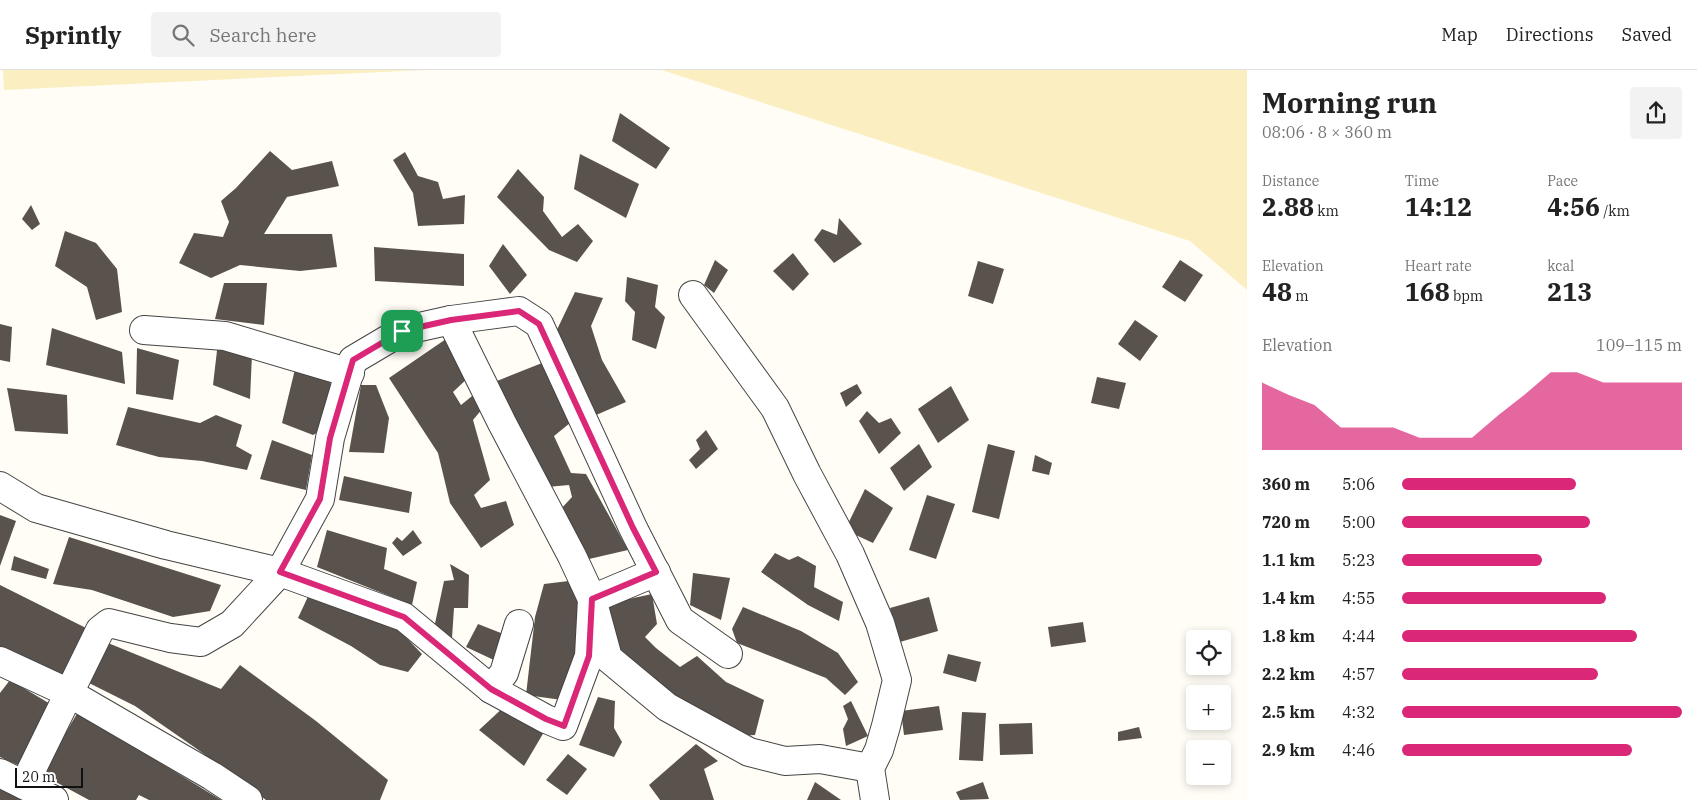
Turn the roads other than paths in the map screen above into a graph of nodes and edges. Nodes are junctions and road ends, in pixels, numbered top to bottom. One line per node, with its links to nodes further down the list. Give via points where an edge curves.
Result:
1 (693, 295): 14 (street, via 775,408 850,554 880,623 897,680 879,750)
2 (451, 320): 4 (street, via 402,331 353,360); 7 (street, via 519,311 539,324); 8 (street)
3 (144, 330): 4 (street, via 225,336)
4 (350, 373): 6 (street, via 330,438 320,499)
5 (0, 486): 6 (street, via 36,508 166,545)
6 (280, 572): 12 (street, via 404,617); 13 (street, via 232,624 201,642 109,623 100,630)
7 (656, 572): 8 (street); 10 (street, via 680,620)
8 (592, 599): 12 (street, via 589,656 564,726); 14 (street, via 608,658 667,707 749,752 785,761 820,760)
9 (519, 624): 12 (street, via 504,673)
10 (728, 654)
11 (0, 661): 13 (street)
12 (491, 689)
13 (69, 693): 15 (street); 17 (street)
14 (870, 768): 18 (street)
15 (12, 779): 16 (street)
16 (49, 799)
17 (248, 800)
18 (875, 800)

